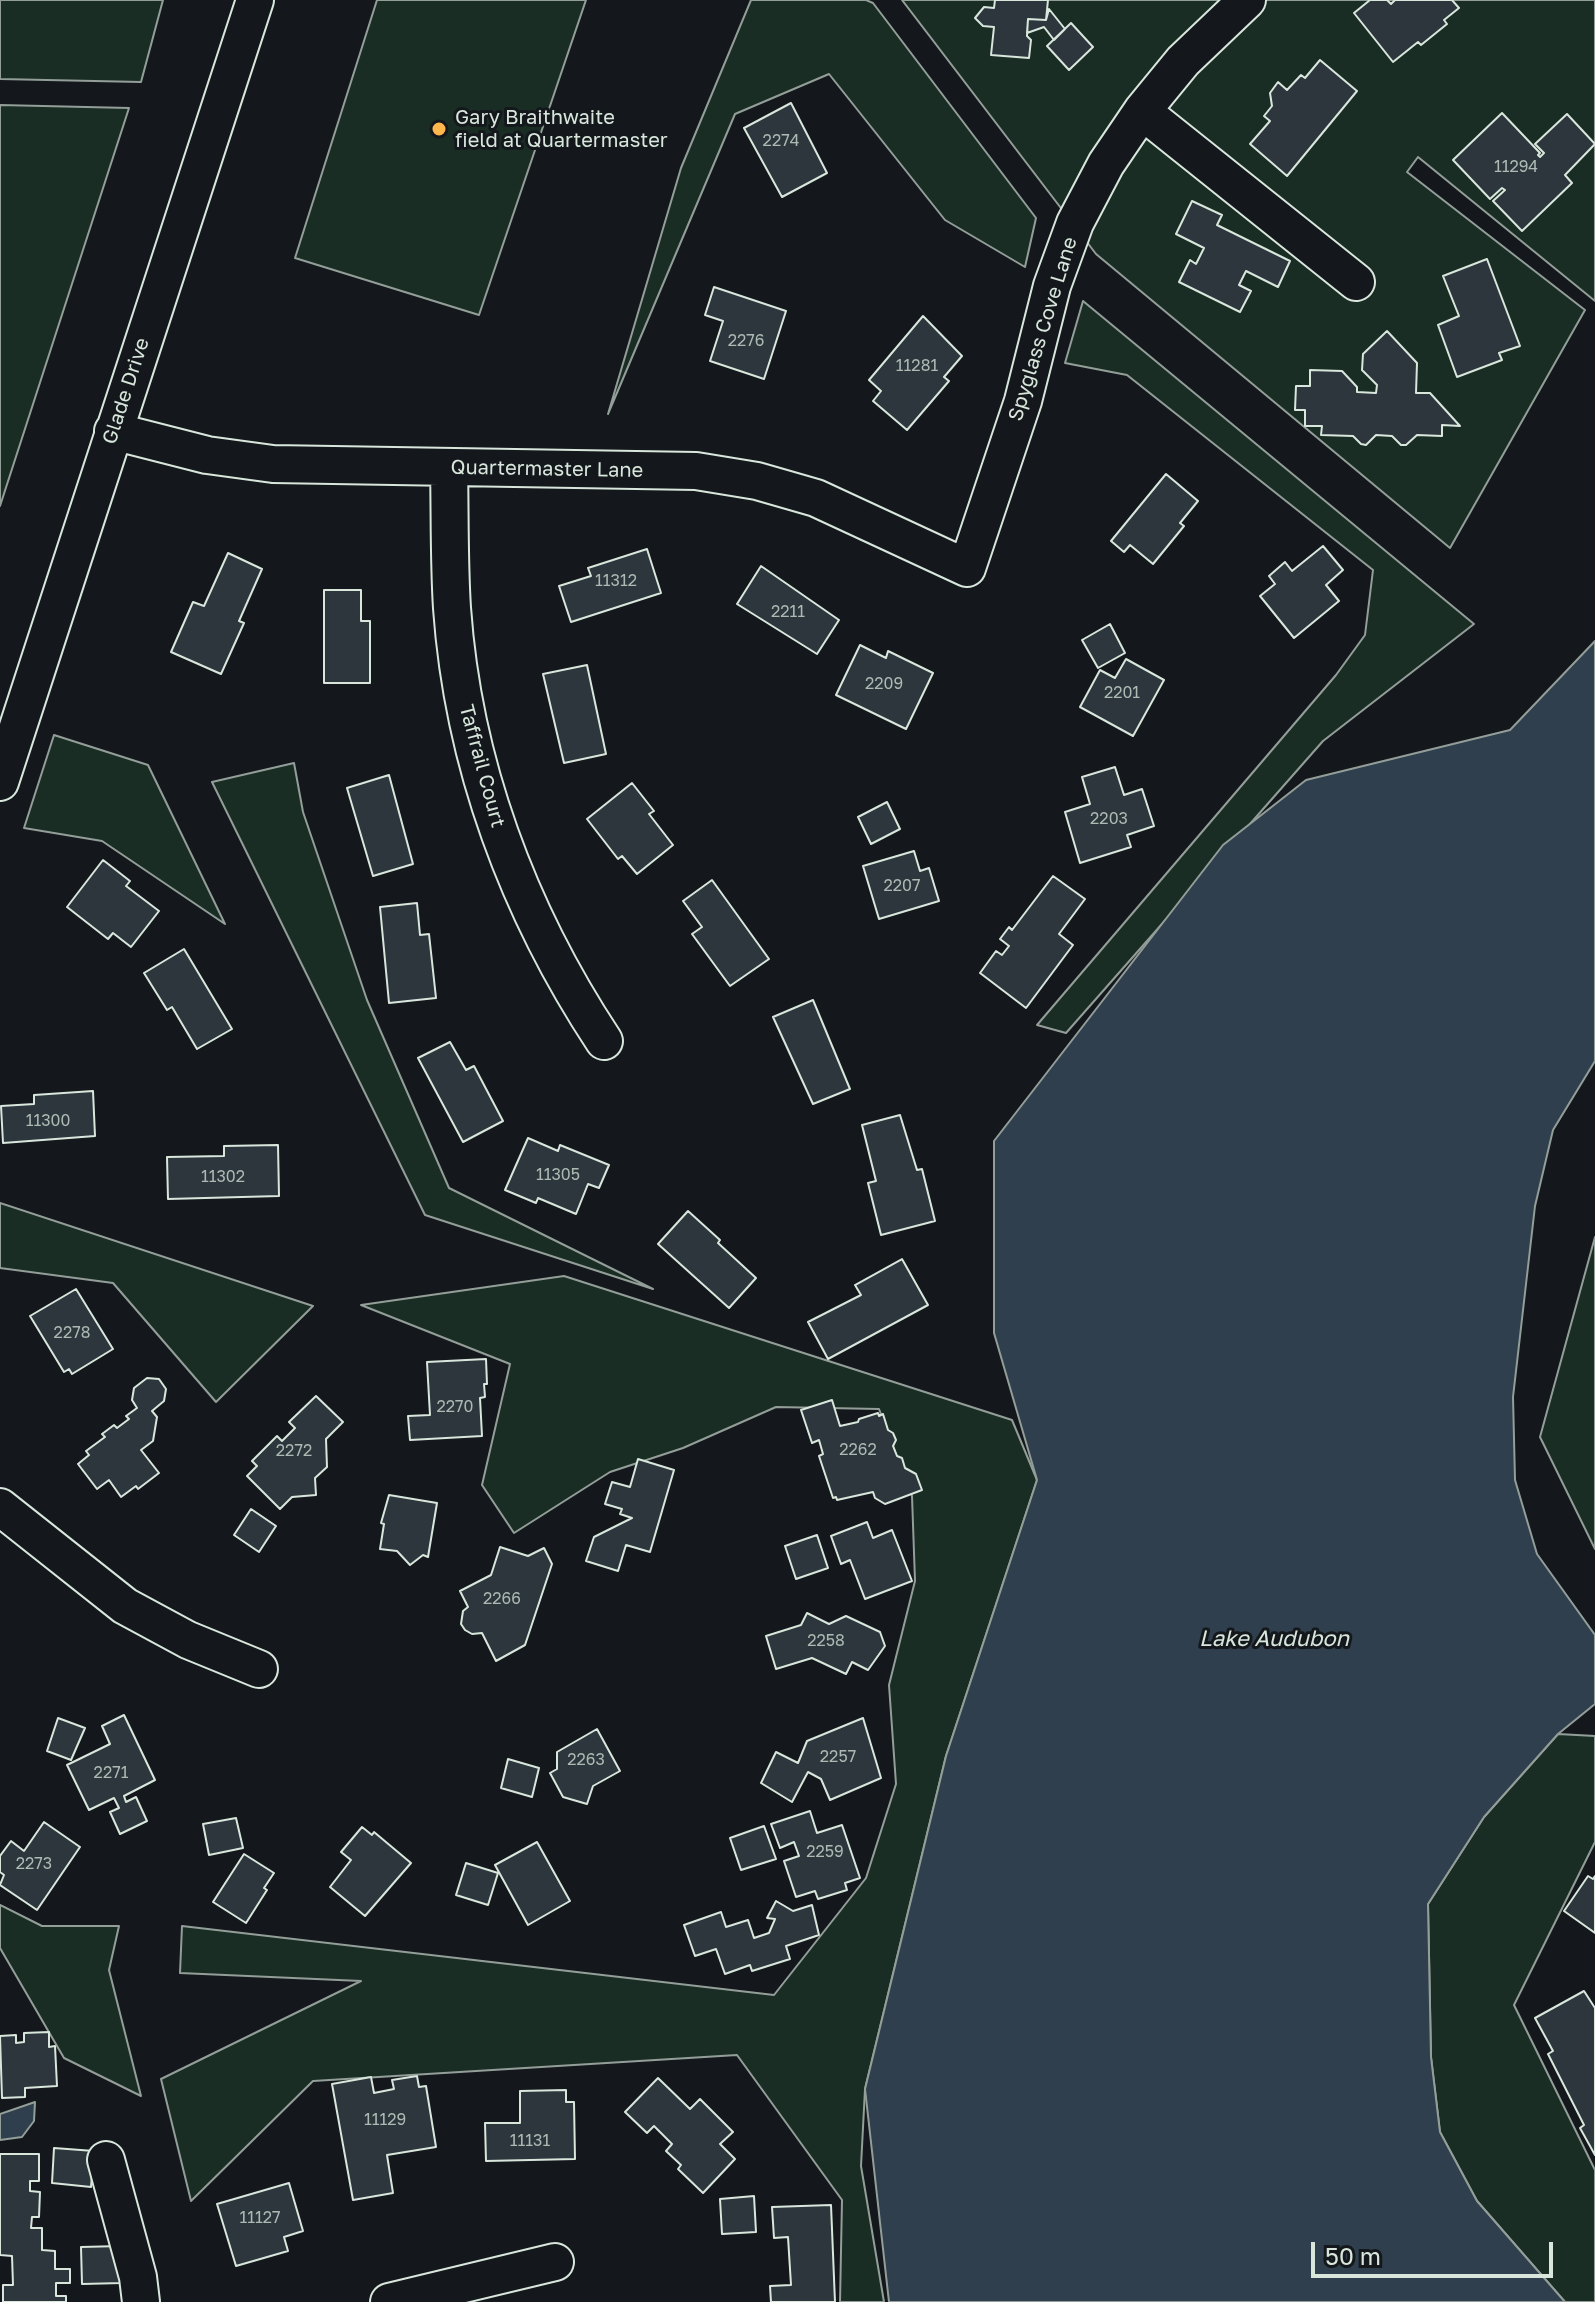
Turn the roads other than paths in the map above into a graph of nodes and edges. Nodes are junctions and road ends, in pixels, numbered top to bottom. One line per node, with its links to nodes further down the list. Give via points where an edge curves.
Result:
1 (255, 0): 5 (street, Glade Drive)
2 (1247, 0): 3 (street, Spyglass Cove Lane, via 1183,61)
3 (1142, 111): 4 (street); 7 (street, Spyglass Cove Lane, via 1075,223)
4 (1356, 282)
5 (113, 431): 6 (street, Quartermaster Lane, via 207,455 273,464); 8 (street, Glade Drive)
6 (449, 467): 7 (street, Quartermaster Lane, via 696,471 757,481 816,498); 9 (street, Taffrail Court, via 452,608 462,693 481,778 538,928)
7 (967, 568)
8 (0, 782)
9 (604, 1041)
10 (0, 1507): 11 (street, via 125,1606)
11 (259, 1669)
12 (106, 2160): 14 (street)
13 (555, 2262): 15 (street)
14 (141, 2302)
15 (389, 2302)

